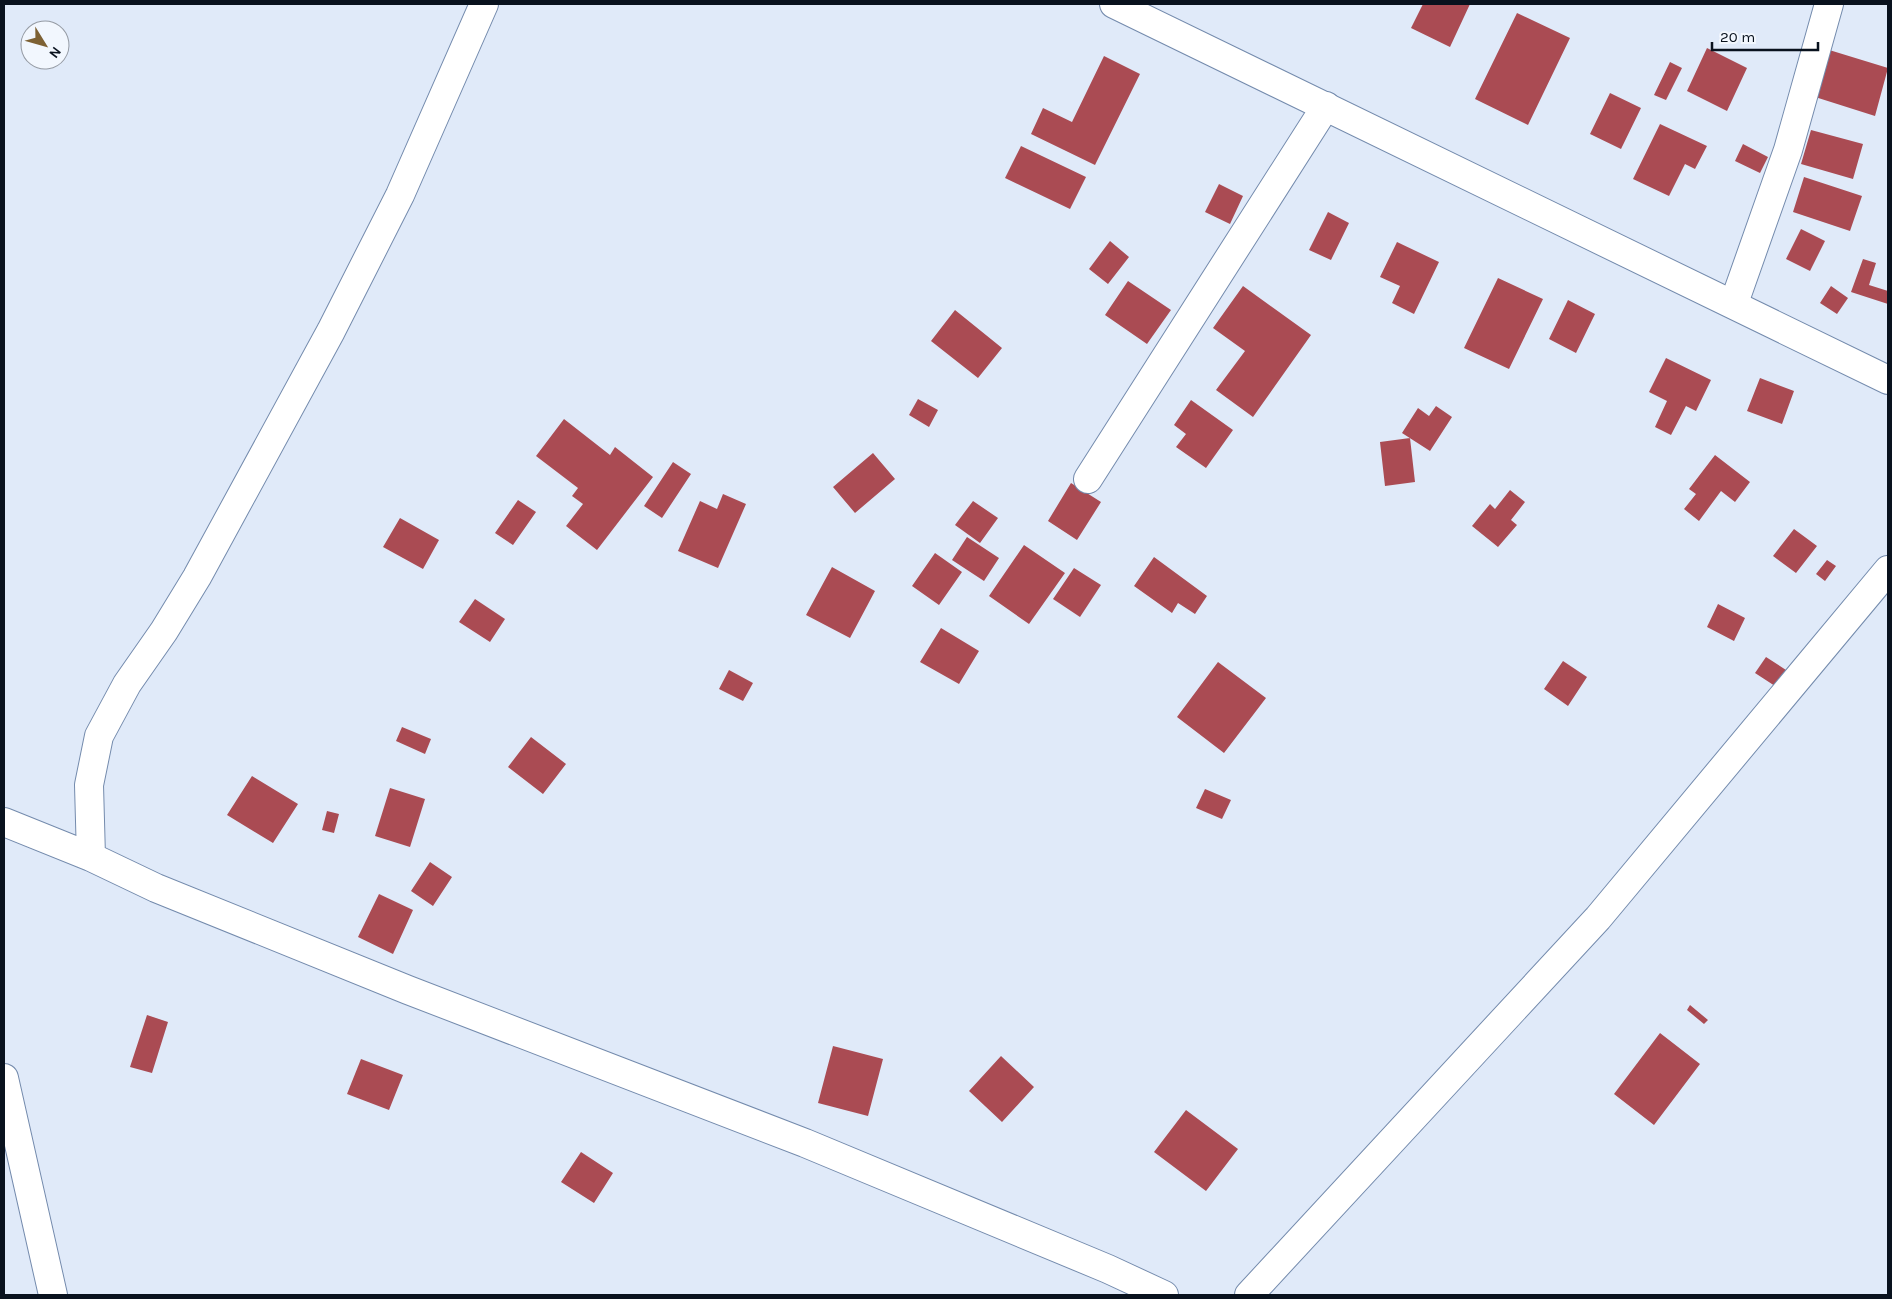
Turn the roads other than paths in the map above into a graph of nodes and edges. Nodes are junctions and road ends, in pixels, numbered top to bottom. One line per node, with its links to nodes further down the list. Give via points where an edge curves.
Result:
1 (484, 4): 10 (street, via 400,195 331,331 197,576 164,631 126,684 99,736 89,785)
2 (1114, 4): 4 (street)
3 (1829, 4): 5 (street, via 1788,150)
4 (1326, 106): 5 (street); 7 (street)
5 (1734, 303): 6 (street)
6 (1888, 380)
7 (1088, 479)
8 (1888, 570): 14 (street, via 1598,918)
9 (4, 822): 10 (street)
10 (90, 857): 13 (street, via 156,888 408,990 814,1146)
11 (4, 1078): 12 (street)
12 (53, 1295)
13 (1164, 1295)
14 (1249, 1295)

